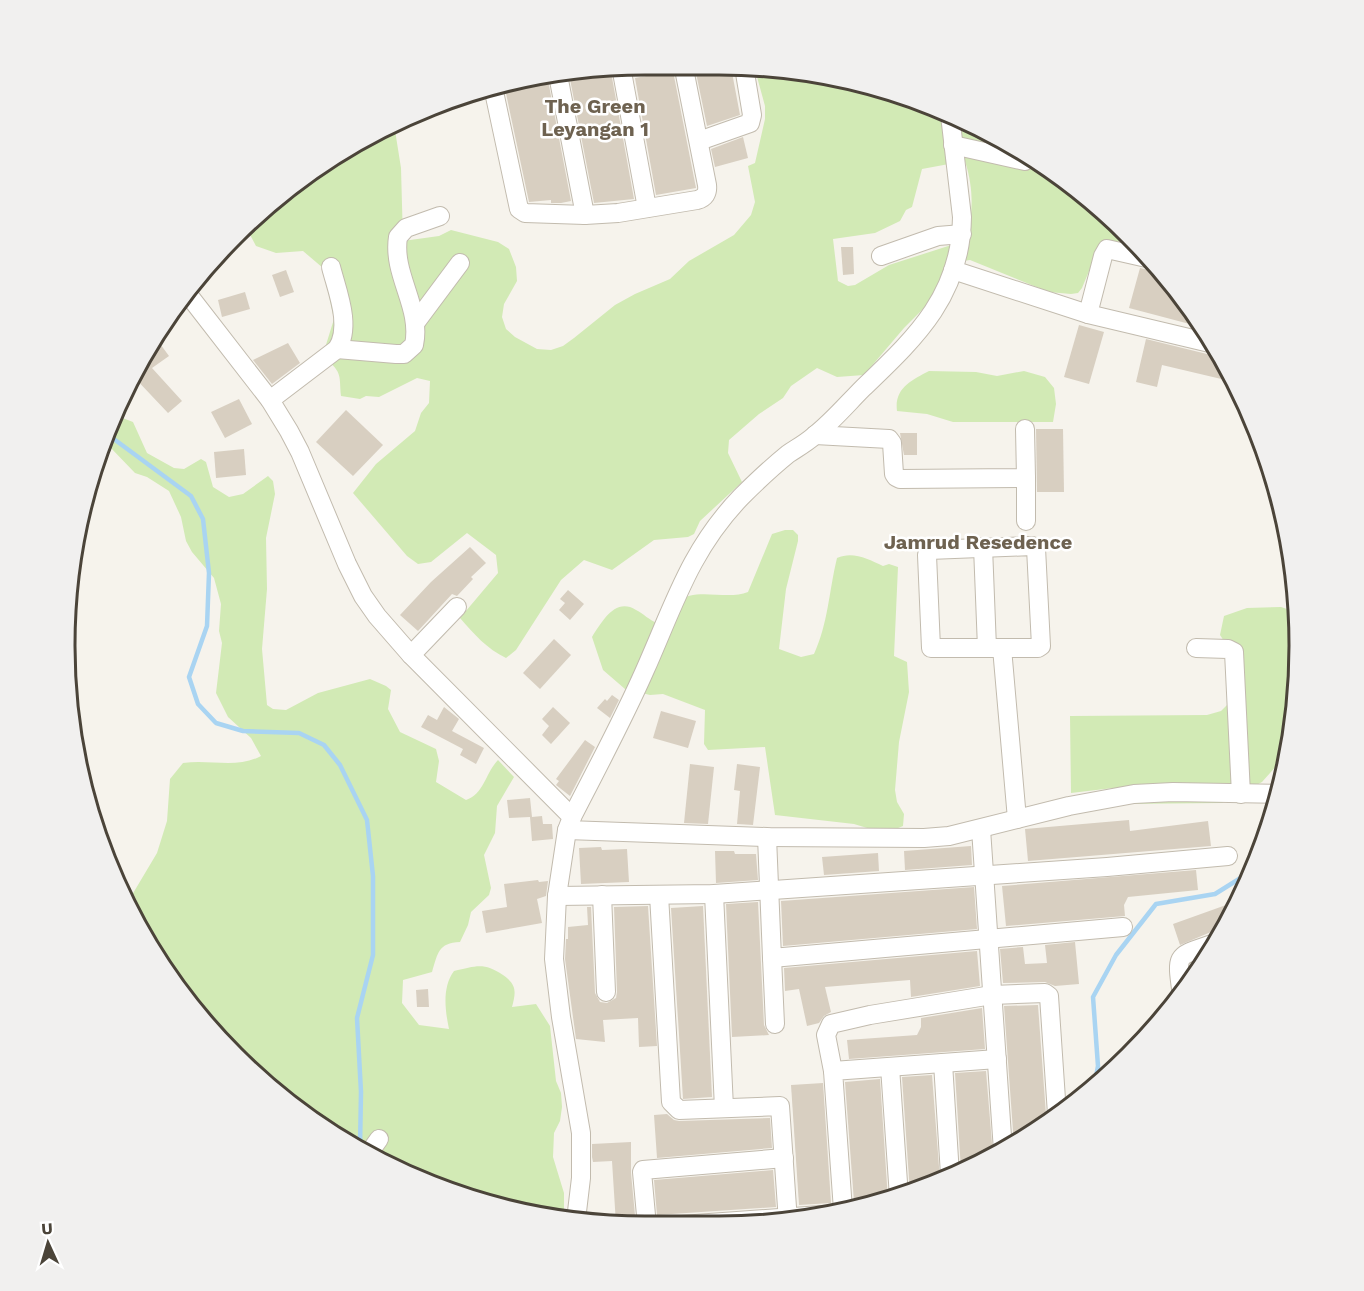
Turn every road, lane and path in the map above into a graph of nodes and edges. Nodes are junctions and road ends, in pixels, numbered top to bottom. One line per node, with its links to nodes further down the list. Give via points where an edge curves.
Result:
1 (685, 75): 7 (street)
2 (623, 76): 10 (street)
3 (745, 76): 7 (street, via 750,123)
4 (559, 82): 11 (street)
5 (495, 95): 11 (street, via 519,209 525,213)
6 (951, 124): 8 (street)
7 (699, 141): 10 (street, via 706,194 698,200)
8 (952, 145): 9 (street); 13 (street)
9 (1017, 159)
10 (648, 208): 11 (street)
11 (585, 215)
12 (440, 216): 21 (street, via 406,228 398,237 398,263)
13 (962, 234): 15 (street, via 938,236); 18 (street)
14 (1134, 255): 20 (street, via 1107,249)
15 (881, 256)
16 (460, 263): 21 (street)
17 (331, 267): 23 (street, via 344,334)
18 (953, 270): 20 (street); 26 (street, via 925,325)
19 (192, 299): 24 (street)
20 (1088, 314): 22 (street)
21 (416, 322): 23 (street, via 414,345 404,354)
22 (1201, 341)
23 (337, 348): 24 (street)
24 (270, 400): 33 (street, via 300,452 363,596)
25 (1026, 429): 27 (street)
26 (815, 435): 27 (street, via 889,439 894,474 900,479); 37 (street, via 742,496 698,553 676,593 645,671)
27 (1026, 478): 28 (street)
28 (1026, 521)
29 (983, 547): 31 (street); 31 (street, via 1032,546 1037,552 1041,646); 31 (street, via 928,551 929,632 932,648)
30 (457, 607): 33 (street)
31 (994, 648): 36 (street)
32 (1196, 648): 34 (street, via 1228,648 1234,652)
33 (411, 655): 37 (street)
34 (1241, 794): 35 (street); 36 (street, via 1134,794)
35 (1270, 794)
36 (1017, 819): 38 (street)
37 (569, 823): 39 (street); 46 (street)
38 (981, 829): 39 (street, via 902,839); 41 (street)
39 (767, 837): 42 (street)
40 (1228, 856): 41 (street)
41 (984, 876): 42 (street); 48 (street)
42 (769, 891): 43 (street); 50 (street)
43 (714, 894): 45 (street); 60 (street)
44 (602, 895): 45 (street); 46 (street); 52 (street)
45 (659, 895): 60 (street, via 670,1099 679,1110)
46 (557, 896): 66 (street, via 556,987 581,1133)
47 (1123, 927): 48 (street)
48 (988, 939): 50 (street); 53 (street)
49 (1203, 947): 51 (street, via 1181,957)
50 (772, 958): 54 (street)
51 (1180, 980)
52 (606, 992)
53 (992, 995): 55 (street); 58 (street, via 831,1024 826,1035); 59 (street, via 1049,996)
54 (775, 1024)
55 (997, 1059): 56 (street); 61 (street)
56 (943, 1063): 57 (street); 63 (street)
57 (890, 1067): 58 (street); 64 (street)
58 (833, 1071): 65 (street)
59 (1056, 1105)
60 (724, 1108): 62 (street, via 779,1106)
61 (1002, 1141)
62 (784, 1158): 67 (street); 68 (street, via 643,1170)
63 (950, 1167)
64 (898, 1187)
65 (842, 1202)
66 (577, 1212)
67 (787, 1212)
68 (646, 1216)

